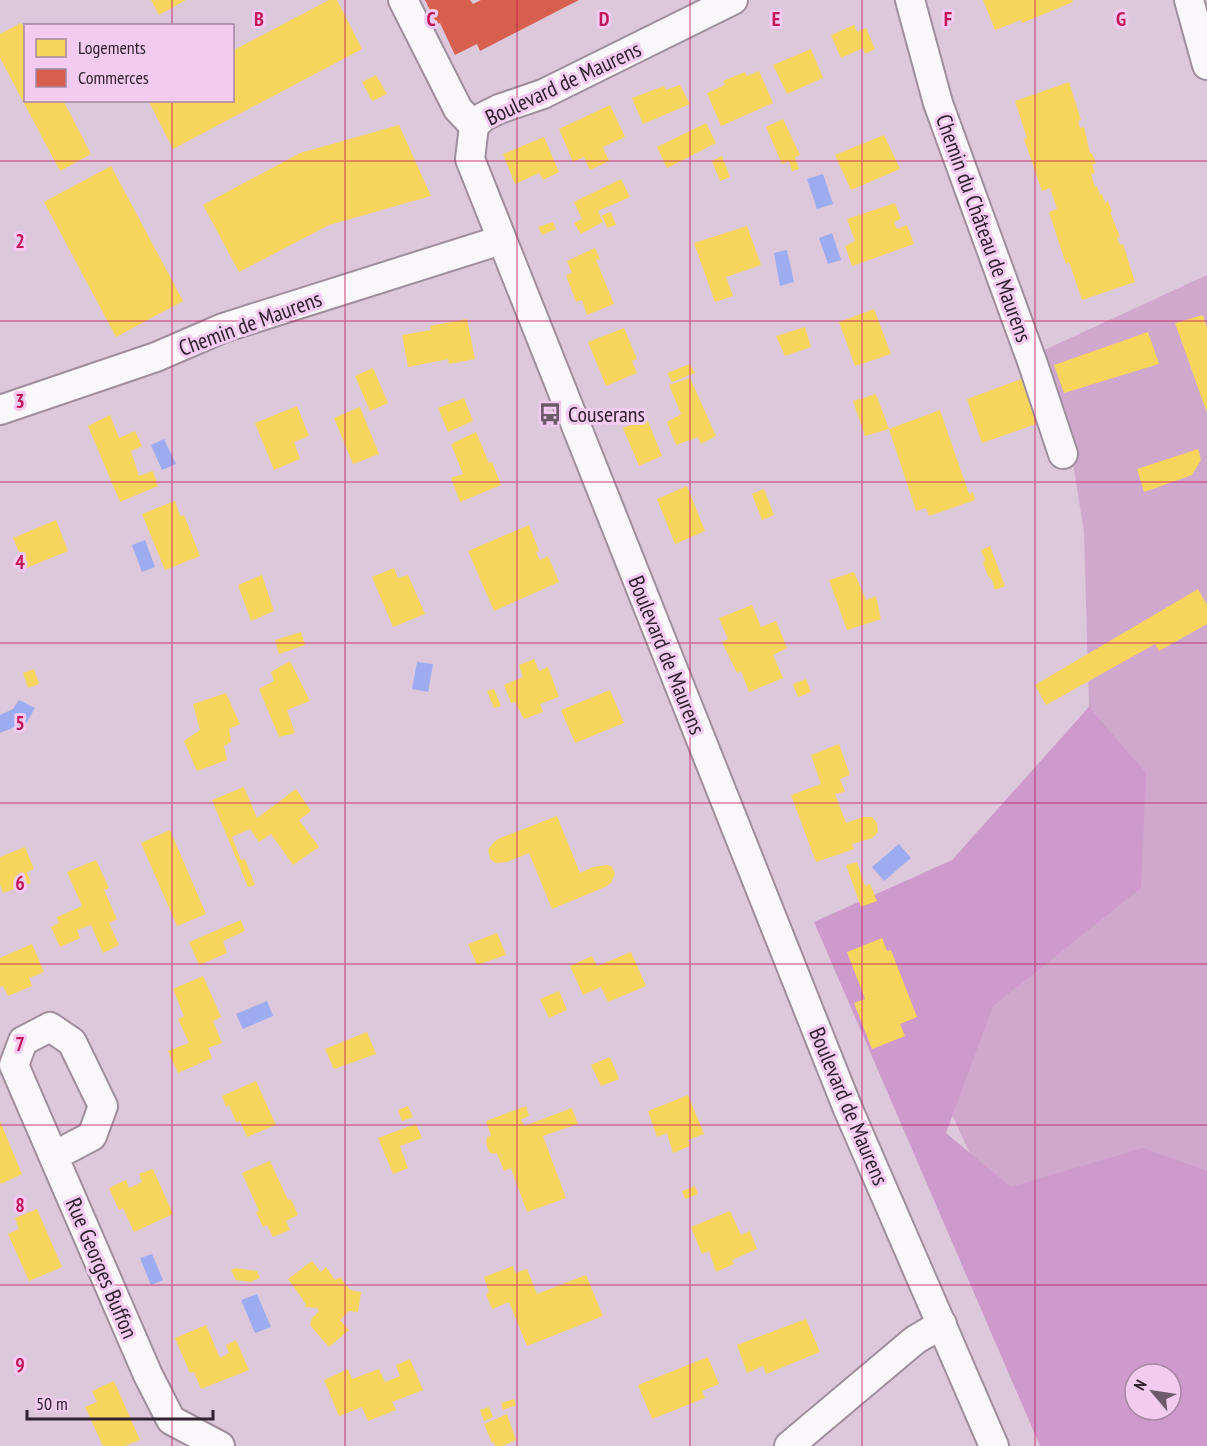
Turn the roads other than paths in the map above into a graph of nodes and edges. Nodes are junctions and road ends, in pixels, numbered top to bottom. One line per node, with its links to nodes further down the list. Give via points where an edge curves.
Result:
1 (403, 0): 6 (street, via 458,109)
2 (733, 0): 6 (street, Boulevard de Maurens, via 543,94 499,109)
3 (910, 0): 9 (street, Chemin du Château de Maurens, via 938,103)
4 (1188, 0): 5 (street)
5 (1207, 65)
6 (474, 126): 7 (street, Boulevard de Maurens, via 470,159)
7 (501, 240): 8 (street, Chemin de Maurens, via 223,328 156,357); 11 (street, Boulevard de Maurens, via 848,1109)
8 (0, 410)
9 (1064, 454)
10 (54, 1156): 10 (street, Rue Georges Buffon, via 15,1065 23,1041 50,1027 72,1042 103,1106 92,1136); 12 (street, Rue Georges Buffon, via 171,1420)
11 (942, 1324): 13 (street, via 923,1334); 14 (street, Boulevard de Maurens)
12 (220, 1446)
13 (789, 1446)
14 (994, 1446)

